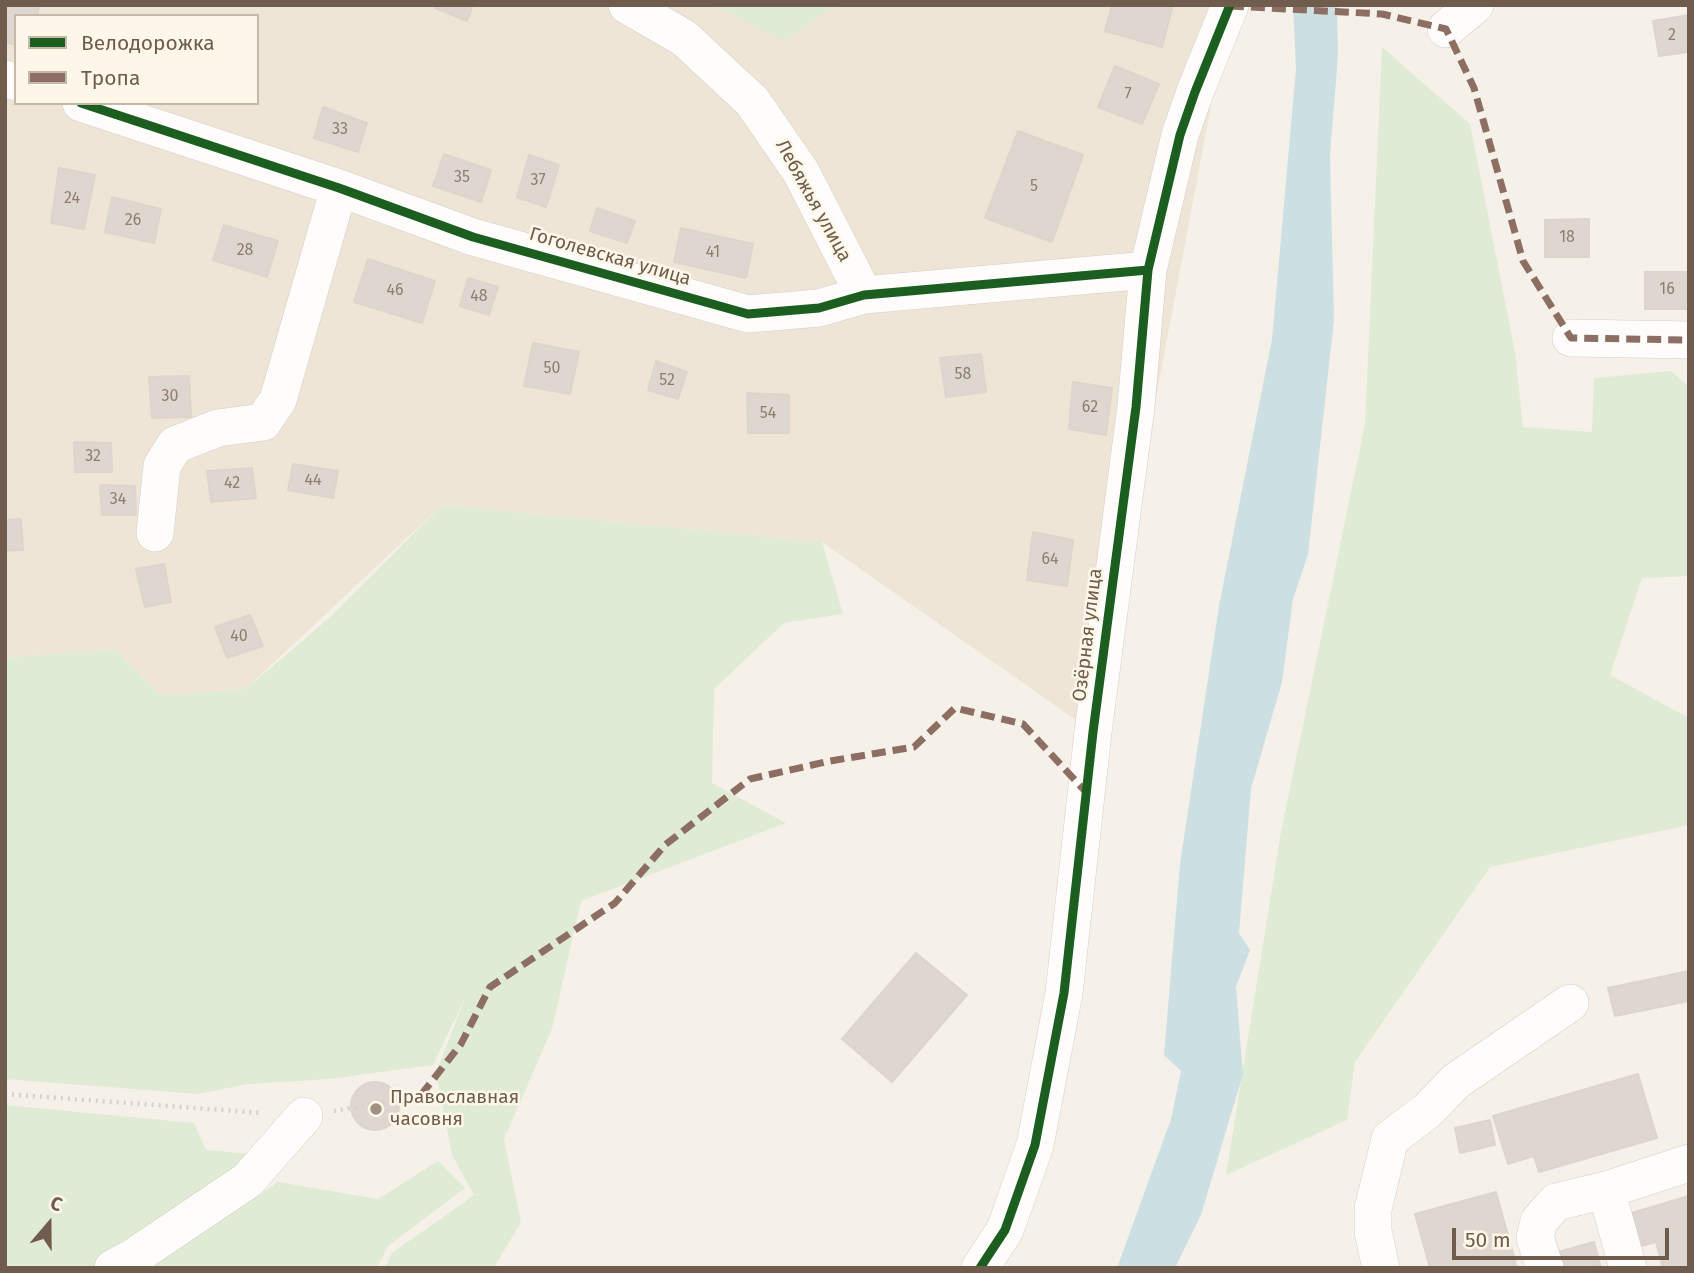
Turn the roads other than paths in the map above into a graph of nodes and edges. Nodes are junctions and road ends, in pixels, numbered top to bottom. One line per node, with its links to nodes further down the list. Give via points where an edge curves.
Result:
1 (627, 5): 8 (street, Лебяжья улица, via 684,38 752,101 801,172)
2 (1230, 5): 7 (street, Озёрная улица, via 1180,135)
3 (1475, 5): 4 (street)
4 (1446, 29)
5 (87, 105): 6 (street, Гоголевская улица)
6 (339, 188): 8 (street, Гоголевская улица, via 473,237 748,314 819,308); 11 (street, via 278,400 263,422 218,428 175,444 162,466)
7 (1148, 270): 8 (street, Гоголевская улица); 17 (street, Озёрная улица, via 1136,407 1064,993 1035,1145 1004,1230)
8 (864, 295)
9 (1571, 338): 10 (street)
10 (1689, 340)
11 (155, 533)
12 (1570, 1003): 18 (street, via 1456,1081 1390,1139 1373,1209)
13 (304, 1116): 16 (street, via 248,1180)
14 (1689, 1163): 15 (street)
15 (1606, 1190): 19 (street, via 1556,1202 1539,1221 1535,1238); 20 (street)
16 (113, 1268)
17 (980, 1268)
18 (1381, 1268)
19 (1545, 1268)
20 (1628, 1268)

